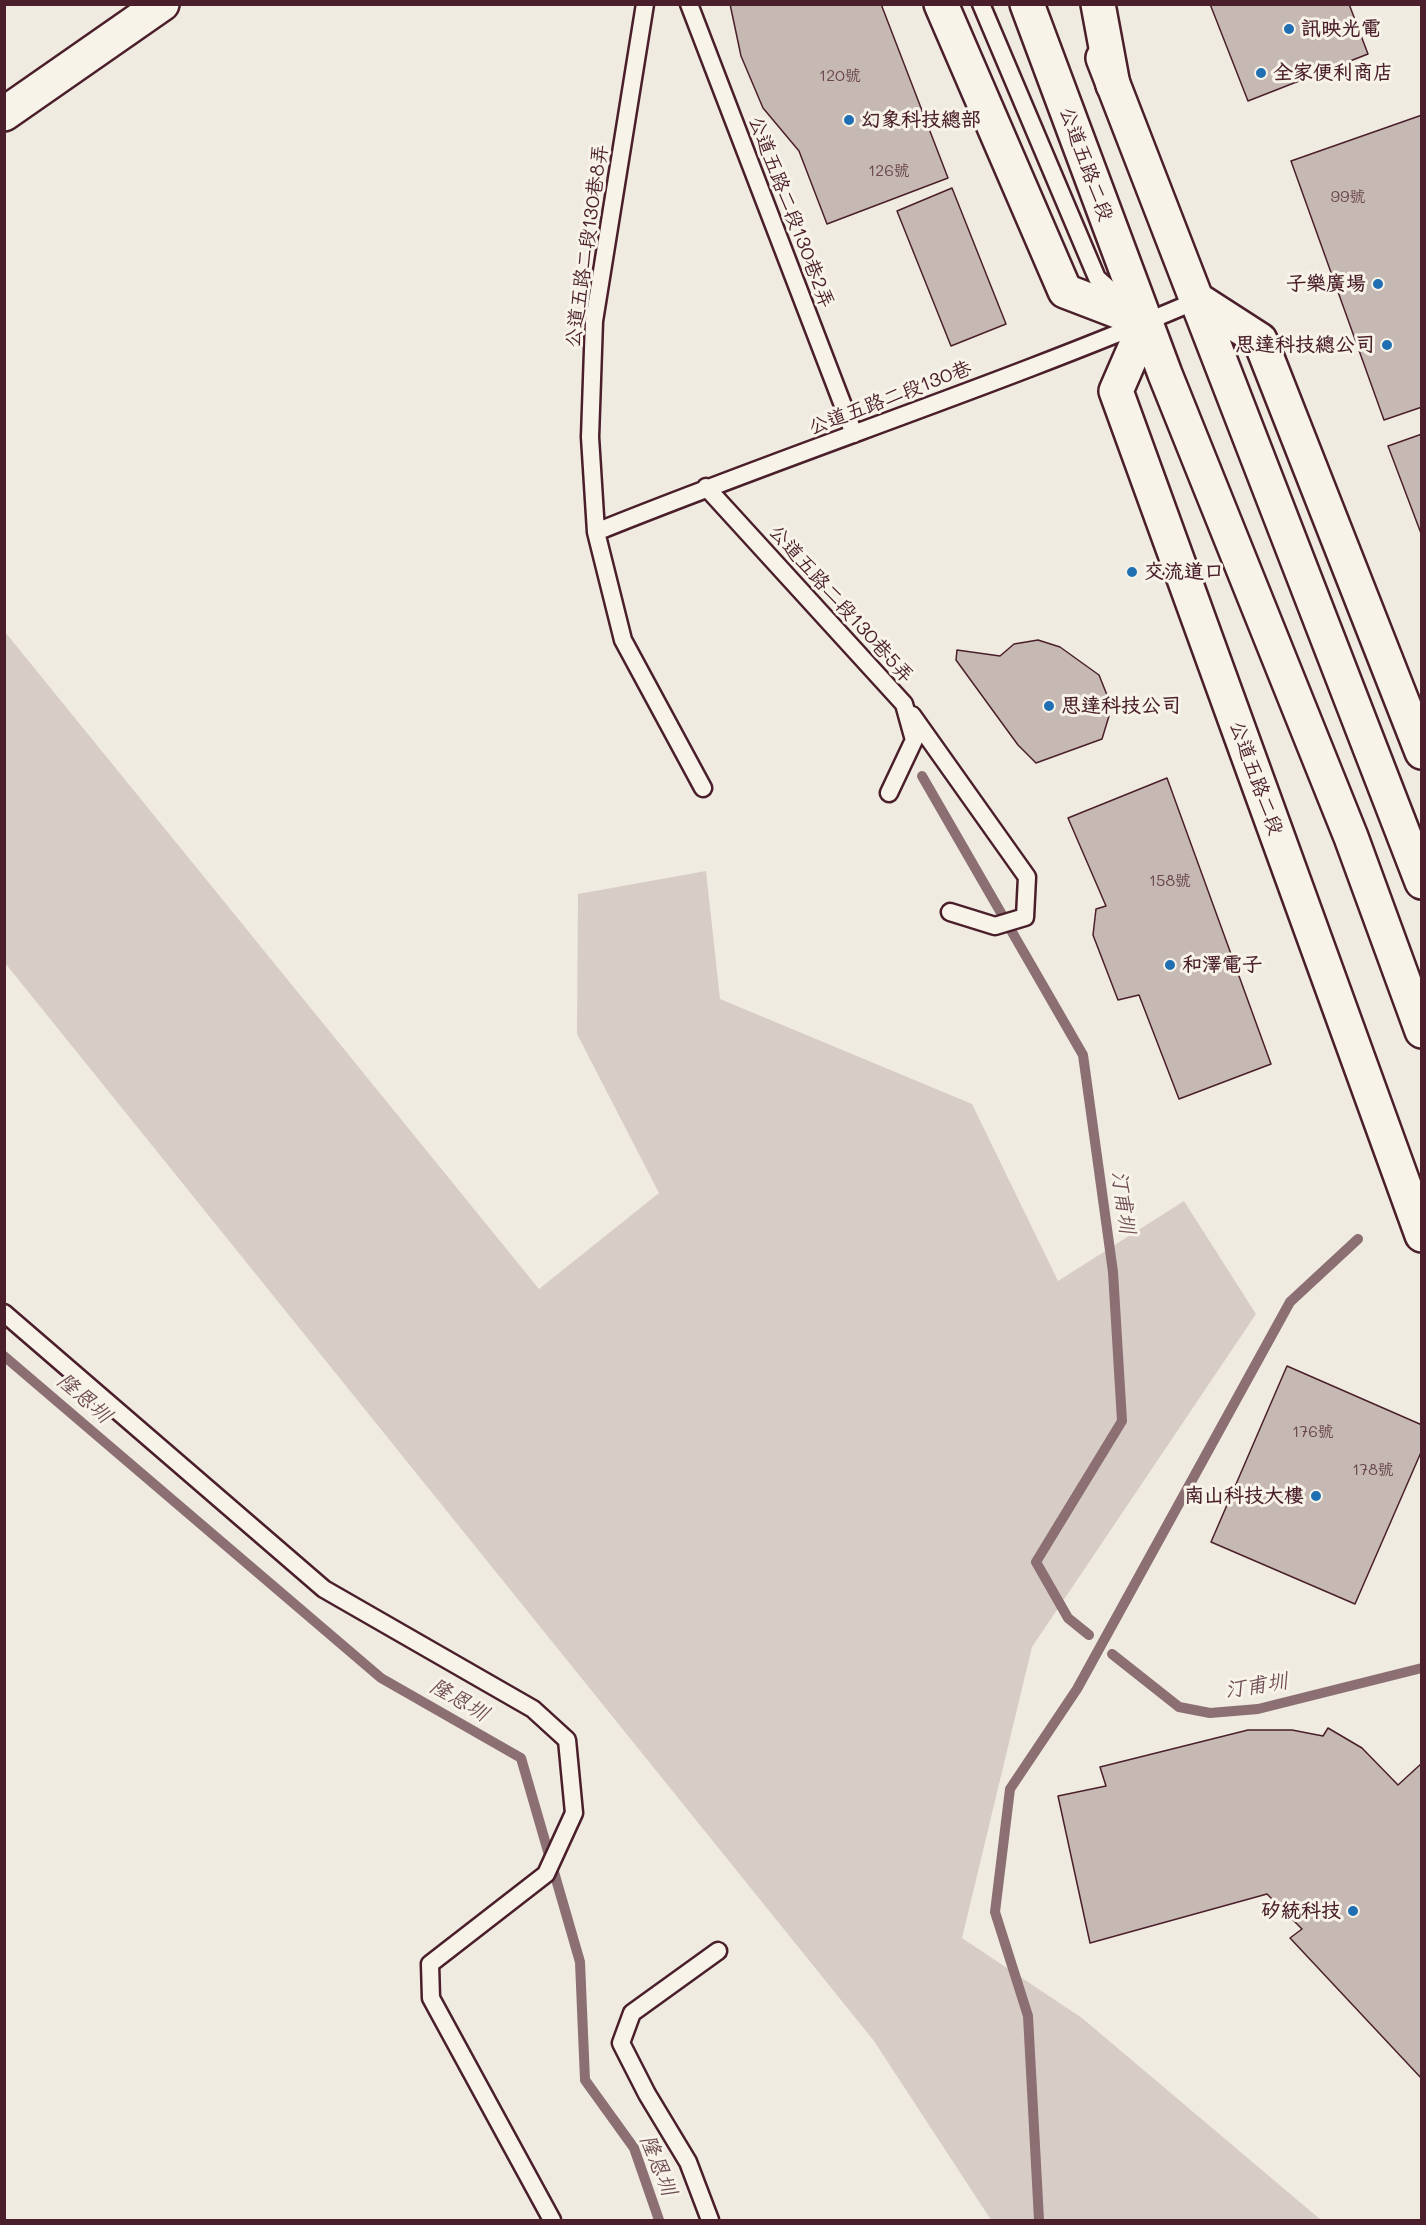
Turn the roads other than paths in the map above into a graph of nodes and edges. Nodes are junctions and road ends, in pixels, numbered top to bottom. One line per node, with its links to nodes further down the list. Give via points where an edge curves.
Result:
1 (162, 4): 12 (main road)
2 (645, 4): 17 (lane, 公道五路二段130巷8弄, via 594,321 590,437)
3 (689, 4): 15 (lane, 公道五路二段130巷2弄)
4 (940, 4): 14 (main road, via 1065,291)
5 (981, 4): 14 (lane, via 1097,278)
6 (1027, 4): 14 (main road, 公道五路二段)
7 (1085, 4): 11 (main road)
8 (1091, 4): 11 (lane)
9 (1098, 4): 11 (main road)
10 (1109, 4): 11 (lane)
11 (1113, 85): 13 (main road)
12 (4, 114)
13 (1198, 300): 14 (lane, 公道五路二段130巷); 19 (main road, via 1260,340); 22 (main road)
14 (1146, 322): 15 (lane, 公道五路二段130巷); 24 (main road, 公道五路二段, via 1351,837); 25 (main road, 公道五路二段, via 1116,391)
15 (854, 434): 16 (lane, 公道五路二段130巷)
16 (706, 487): 17 (lane, 公道五路二段130巷); 18 (lane, 公道五路二段130巷5弄)
17 (596, 532): 20 (lane, 公道五路二段130巷8弄, via 623,640)
18 (904, 704): 21 (lane, 公道五路二段130巷5弄, via 914,740); 23 (lane, via 1027,878 1025,917 995,926)
19 (1422, 752)
20 (703, 788)
21 (889, 793)
22 (1422, 882)
23 (950, 912)
24 (1422, 1031)
25 (1422, 1235)
26 (4, 1313): 28 (lane, via 324,1589 533,1709 567,1740 574,1814 546,1874 430,1964 431,1998)
27 (718, 1951): 29 (lane, via 632,2013 621,2043 688,2162)
28 (552, 2220)
29 (710, 2220)

